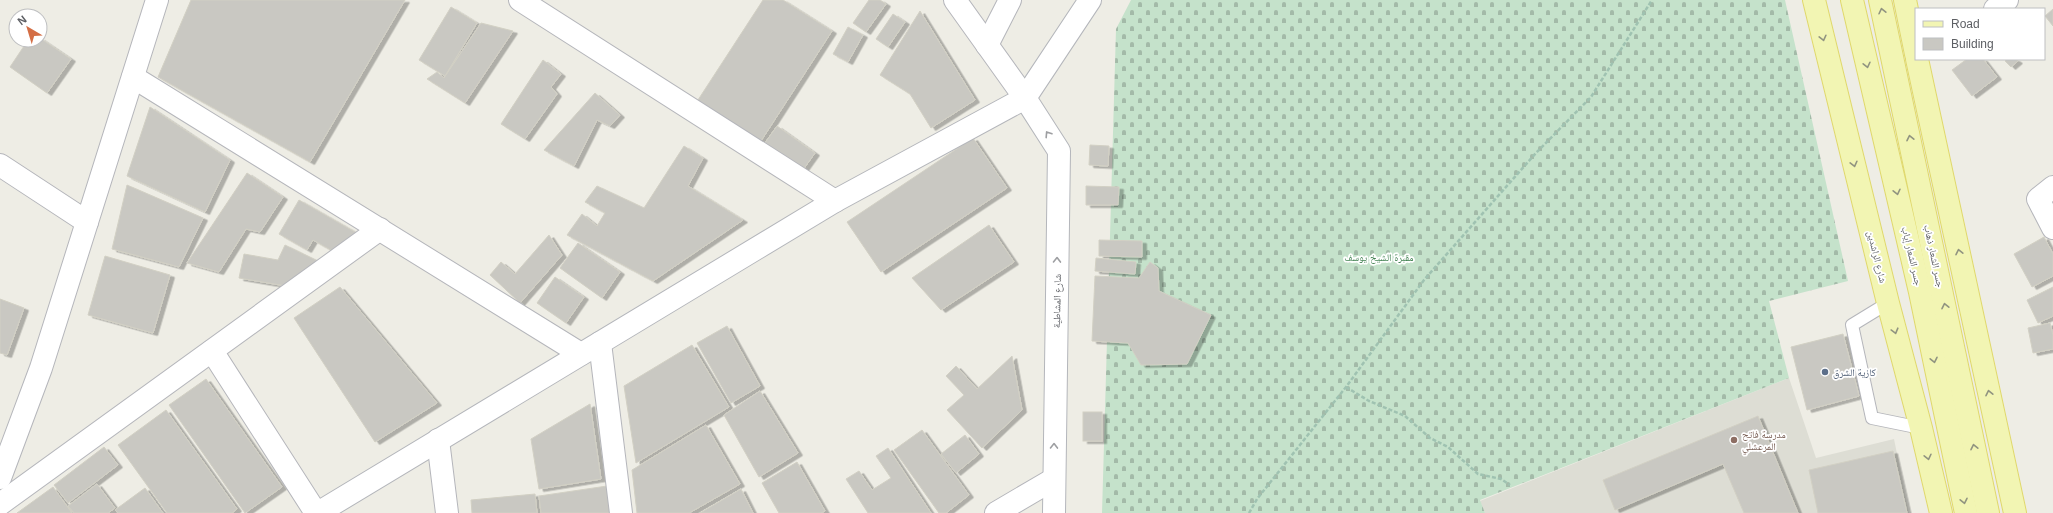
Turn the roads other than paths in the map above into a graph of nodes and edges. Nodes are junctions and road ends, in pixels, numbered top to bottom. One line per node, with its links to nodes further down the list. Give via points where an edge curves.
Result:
1 (157, 0): 15 (street)
2 (520, 0): 19 (street)
3 (955, 0): 13 (street, شارع المشاطية)
4 (1010, 0): 13 (street)
5 (1090, 0): 16 (street)
6 (1814, 0): 23 (main road, شارع الراشدين, one-way to 23)
7 (1852, 0): 37 (main road, جسر الشعار إياب, one-way to 37, via 1920,292)
8 (1880, 0): 38 (main road, جسر الشعار ذهاب, one-way to 8)
9 (1905, 0): 12 (main road)
10 (2007, 0): 11 (street)
11 (1996, 8)
12 (1915, 40)
13 (987, 45): 16 (street, شارع المشاطية)
14 (1920, 60): 39 (main road, one-way to 14)
15 (133, 77): 20 (street); 22 (street)
16 (1025, 98): 19 (street); 29 (street, شارع المشاطية, one-way to 16, via 1059,152)
17 (0, 165): 20 (street)
18 (2053, 187): 21 (street, via 2038,199)
19 (835, 201): 24 (street)
20 (87, 222): 28 (street, via 41,368)
21 (2053, 228)
22 (380, 229): 24 (street); 25 (street)
23 (1888, 302): 26 (main road, شارع الراشدين, one-way to 26); 26 (lane, via 1852,325 1872,418)
24 (590, 348): 27 (street); 33 (street)
25 (212, 351): 30 (street); 31 (street)
26 (1922, 428): 36 (main road, شارع الراشدين, one-way to 36)
27 (438, 440): 31 (street); 32 (street)
28 (0, 478)
29 (1054, 479): 34 (street); 35 (street, شارع المشاطية)
30 (0, 504)
31 (317, 513)
32 (447, 513)
33 (621, 513)
34 (996, 513)
35 (1054, 513)
36 (1941, 513)
37 (1966, 513)
38 (1988, 513)
39 (2015, 513)

